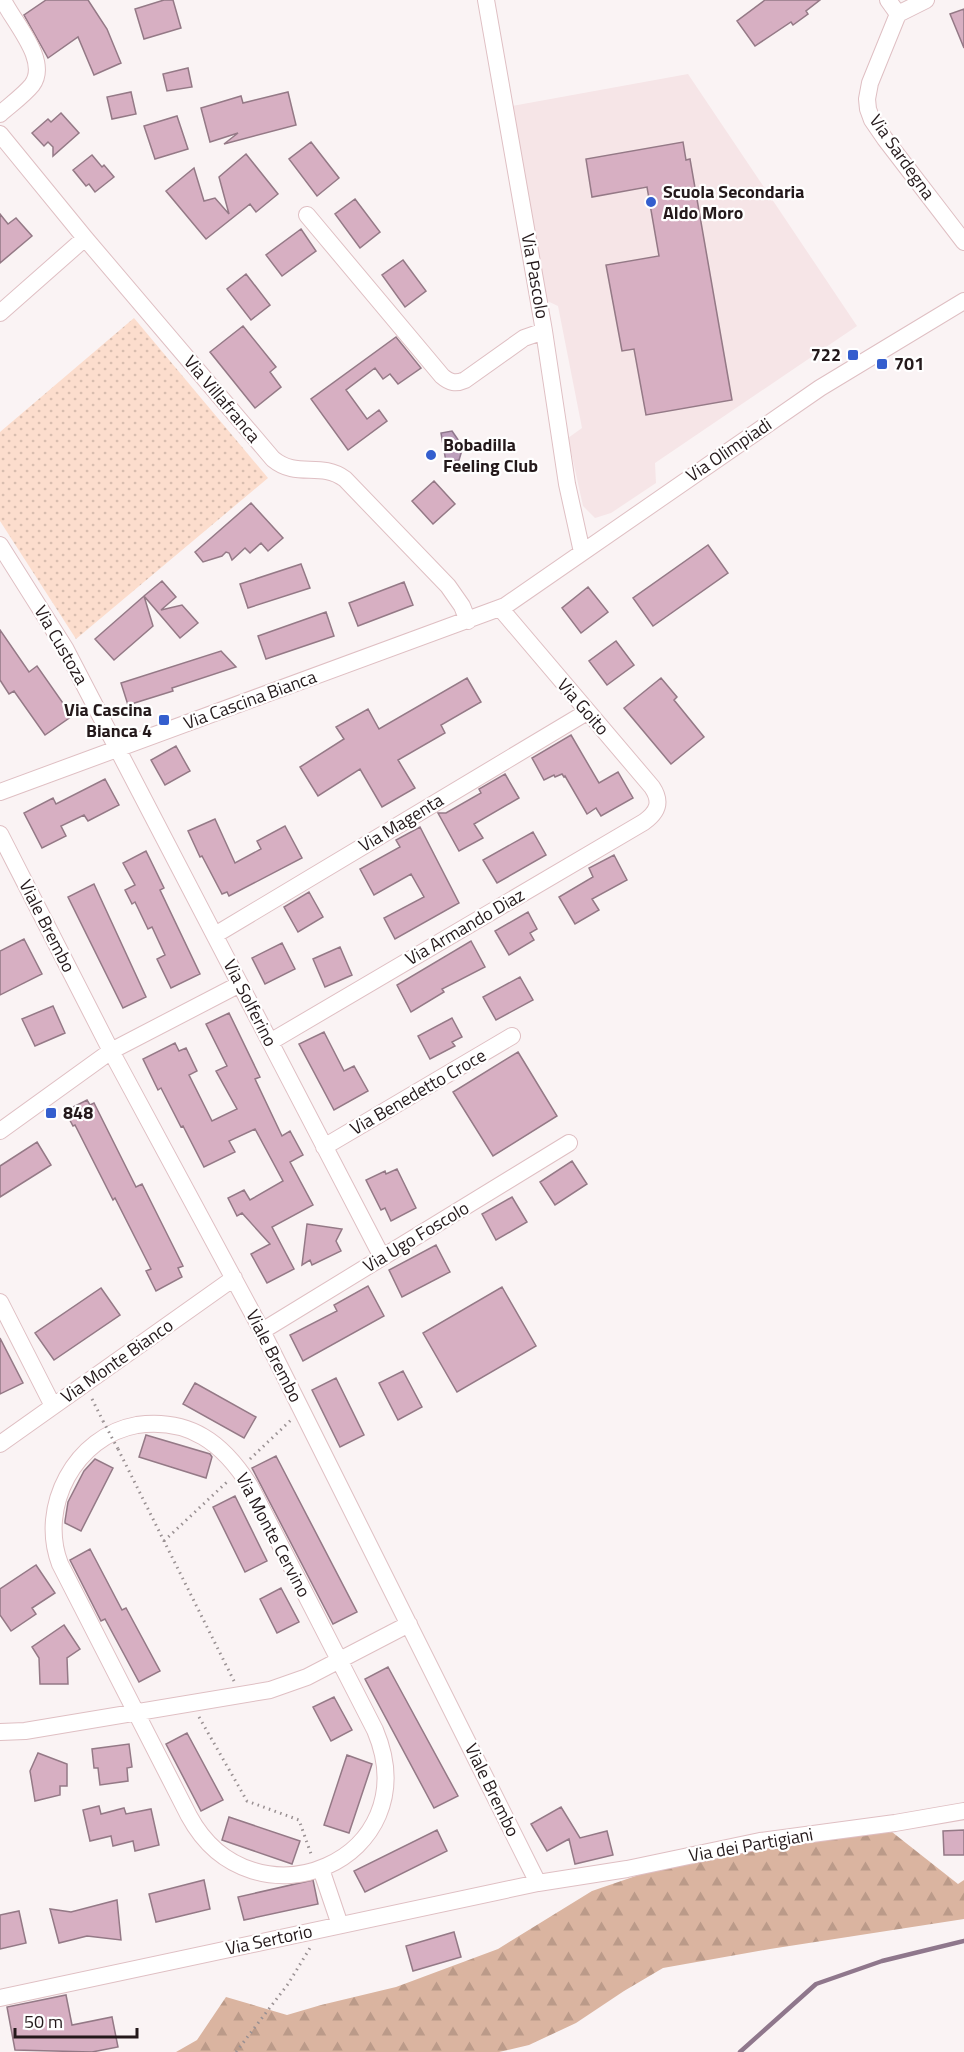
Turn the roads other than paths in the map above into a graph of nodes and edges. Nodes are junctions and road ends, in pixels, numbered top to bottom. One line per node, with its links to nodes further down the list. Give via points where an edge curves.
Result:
1 (3, 0): 5 (street, via 35,57 38,72 31,86)
2 (486, 0): 12 (street, Via Pascolo)
3 (926, 0): 4 (street)
4 (893, 7): 9 (street, Via Sardegna, via 870,83 868,109 885,139)
5 (0, 114)
6 (0, 134): 8 (street, Via Villafranca)
7 (307, 215): 12 (street, via 450,382 465,380 524,338)
8 (85, 238): 11 (street); 16 (street, Via Villafranca, via 273,459 291,469 327,470 345,479 448,586)
9 (964, 242)
10 (964, 302): 14 (street, Via Olimpiadi, via 820,388)
11 (0, 313)
12 (544, 331): 14 (street, Via Pascolo, via 567,484)
13 (0, 545): 18 (street, Via Custoza, via 66,648)
14 (582, 552): 15 (street, Via Olimpiadi)
15 (500, 608): 16 (street, Via Cascina Bianca); 17 (street, Via Goito)
16 (468, 621): 18 (street, Via Cascina Bianca)
17 (587, 712): 20 (street, Via Goito, via 655,791); 22 (street, Via Magenta)
18 (118, 748): 19 (street, Via Cascina Bianca); 22 (street, Via Solferino)
19 (0, 792)
20 (657, 808): 25 (street, Via Armando Diaz, via 644,822)
21 (0, 834): 26 (street, Viale Brembo)
22 (215, 935): 23 (street, Via Solferino)
23 (240, 984): 25 (street, Via Solferino); 26 (street)
24 (512, 1036): 29 (street, Via Benedetto Croce)
25 (270, 1042): 29 (street, Via Solferino)
26 (111, 1051): 27 (street); 31 (street, Viale Brembo)
27 (0, 1131)
28 (569, 1143): 30 (street, Via Ugo Foscolo)
29 (324, 1147): 30 (street, Via Solferino)
30 (382, 1257): 33 (street, Via Ugo Foscolo)
31 (234, 1278): 33 (street, Viale Brembo); 34 (street, Via Monte Bianco)
32 (0, 1302): 34 (street)
33 (262, 1331): 36 (street, Viale Brembo)
34 (53, 1406): 35 (street, Via Monte Bianco)
35 (0, 1444)
36 (409, 1624): 37 (street); 42 (street, Viale Brembo)
37 (340, 1661): 38 (street, via 288,1684 241,1696); 38 (street, Via Monte Cervino, via 249,1486 224,1452 199,1434 179,1426 123,1428 98,1441 75,1464 56,1502 52,1529 60,1564); 41 (street, Via Monte Cervino, via 381,1744 385,1780 379,1812 363,1840 344,1858)
38 (135, 1713): 39 (street); 41 (street, Via Monte Cervino, via 189,1816 212,1848 234,1864 260,1872 287,1874)
39 (0, 1732)
40 (964, 1811): 42 (street, Via dei Partigiani, via 760,1841)
41 (318, 1869): 43 (street)
42 (538, 1883): 43 (street, Via Sertorio)
43 (340, 1925): 44 (street, Via Sertorio)
44 (0, 1998)

